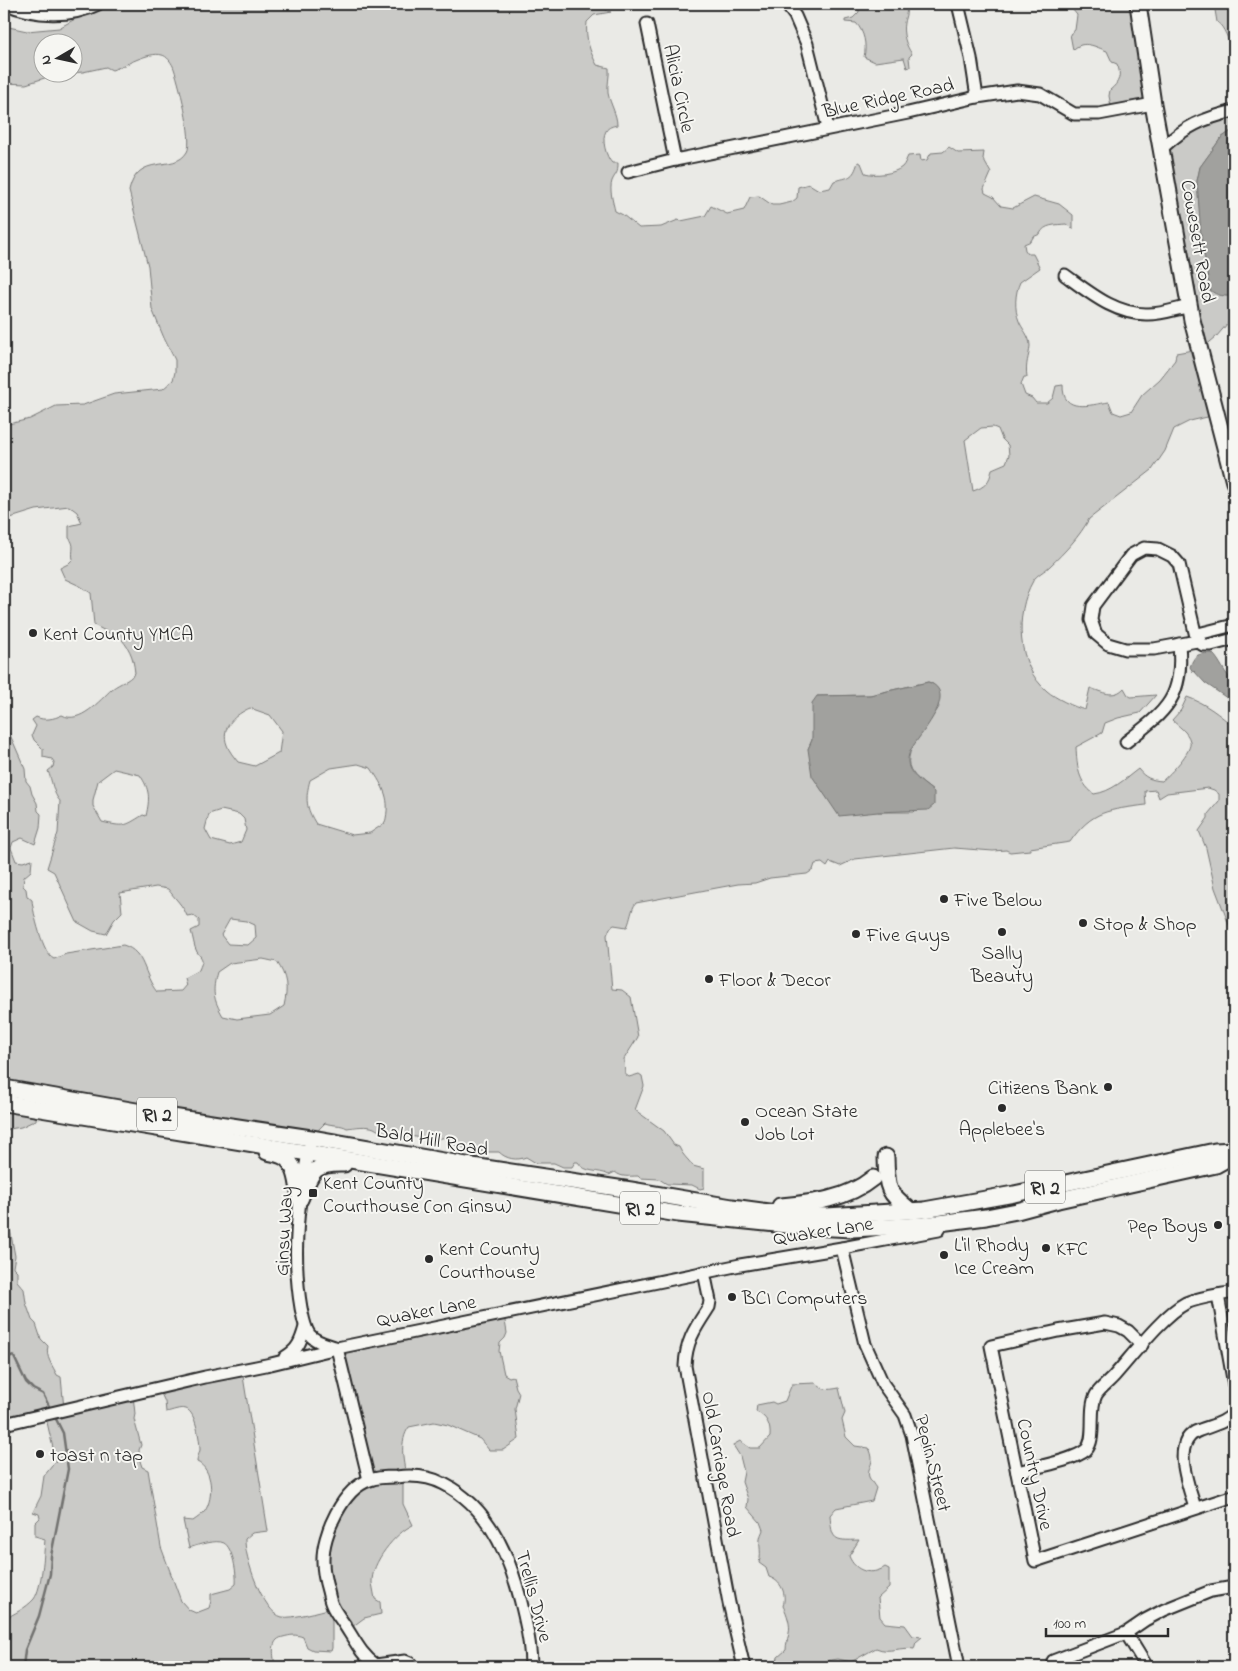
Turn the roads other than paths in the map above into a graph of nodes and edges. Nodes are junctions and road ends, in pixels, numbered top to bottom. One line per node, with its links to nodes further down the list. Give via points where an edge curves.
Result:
1 (6, 4): 2 (street, via 50,14 82,10)
2 (98, 4)
3 (786, 4): 10 (street, via 807,44)
4 (958, 4): 7 (street)
5 (1138, 4): 8 (main road, Cowesett Road)
6 (647, 24): 12 (street, Alicia Circle)
7 (977, 97): 8 (street, Blue Ridge Road, via 1017,91 1040,94 1074,114 1087,115); 10 (street, Blue Ridge Road)
8 (1153, 104): 11 (main road, Cowesett Road)
9 (1234, 111): 11 (street, via 1194,123)
10 (828, 128): 12 (street, Blue Ridge Road)
11 (1162, 148): 15 (main road, Cowesett Road)
12 (675, 160): 13 (street, Blue Ridge Road)
13 (628, 172)
14 (1065, 275): 15 (street, via 1106,304 1127,312 1148,314)
15 (1190, 306): 16 (main road, Cowesett Road)
16 (1234, 482)
17 (1234, 625): 19 (street, via 1202,633)
18 (1234, 639): 19 (street, via 1211,645)
19 (1197, 641): 20 (street); 20 (street, via 1179,564 1158,549 1139,550 1131,555 1093,606 1093,628 1103,641 1118,648 1154,649)
20 (1179, 644): 21 (street, via 1179,682 1172,697 1159,715)
21 (1126, 742)
22 (4, 1082): 24 (main road)
23 (4, 1088): 24 (main road, Bald Hill Road / RI 2)
24 (47, 1095): 27 (main road, Bald Hill Road / RI 2)
25 (4, 1103): 26 (main road, Quaker Lane / RI 2)
26 (193, 1133): 27 (main road, Quaker Lane / RI 2); 36 (main road, via 284,1156 295,1173)
27 (310, 1145): 32 (main road, Quaker Lane / RI 2); 36 (street, Ginsu Way); 37 (main road, Bald Hill Road / RI 2, via 472,1166)
28 (1234, 1150): 35 (main road, Quaker Lane / RI 2, via 1215,1151)
29 (1234, 1155): 33 (main road, Quaker Lane / RI 2)
30 (886, 1157): 38 (main road, via 886,1179 893,1197)
31 (1234, 1162): 33 (main road)
32 (383, 1164): 36 (main road, via 318,1167); 41 (main road, Quaker Lane / RI 2, via 678,1214 795,1226 852,1229)
33 (1216, 1164): 39 (main road, Quaker Lane / RI 2)
34 (872, 1178): 37 (main road, via 837,1198)
35 (1014, 1194): 38 (main road, Quaker Lane / RI 2); 39 (main road)
36 (300, 1199): 46 (street, Ginsu Way, via 298,1274)
37 (747, 1210): 40 (main road, Bald Hill Road / RI 2)
38 (911, 1211): 40 (main road, Quaker Lane / RI 2)
39 (1017, 1211): 41 (main road, Quaker Lane / RI 2)
40 (854, 1215)
41 (974, 1219): 42 (street, Quaker Lane, via 939,1230)
42 (842, 1248): 43 (street, Quaker Lane); 63 (street, Pepin Street, via 870,1358 883,1384 906,1415 912,1435)
43 (704, 1272): 48 (street, Quaker Lane); 62 (street, Old Carriage Road, via 709,1306 690,1336 685,1366 729,1604)
44 (1234, 1292): 45 (street)
45 (1218, 1295): 47 (street, via 1188,1302 1178,1308); 50 (street)
46 (305, 1327): 48 (street, via 315,1340); 49 (street, Ginsu Way, via 297,1349)
47 (1142, 1344): 53 (street, via 1096,1395 1087,1449 1070,1458); 53 (street, Country Drive, via 1128,1331 1106,1323 991,1346)
48 (337, 1348): 49 (street, Quaker Lane); 54 (street)
49 (275, 1362): 52 (street, Quaker Lane)
50 (1234, 1385)
51 (1234, 1413): 56 (street, via 1225,1422 1193,1432 1184,1445 1185,1474)
52 (4, 1424)
53 (1017, 1472): 56 (street, Country Drive, via 1035,1560)
54 (369, 1480): 60 (street, via 343,1501 332,1522 324,1546 326,1583 332,1606 369,1661 376,1665 405,1661); 61 (street, Trellis Drive, via 404,1476 432,1479 475,1508 503,1548 510,1564 530,1643)
55 (1234, 1496): 56 (street, Country Drive)
56 (1195, 1508)
57 (1234, 1587): 58 (street, via 1210,1591 1164,1610)
58 (1126, 1633): 59 (street); 64 (street)
59 (1053, 1661)
60 (413, 1667)
61 (531, 1667)
62 (744, 1667)
63 (959, 1667)
64 (1147, 1667)

